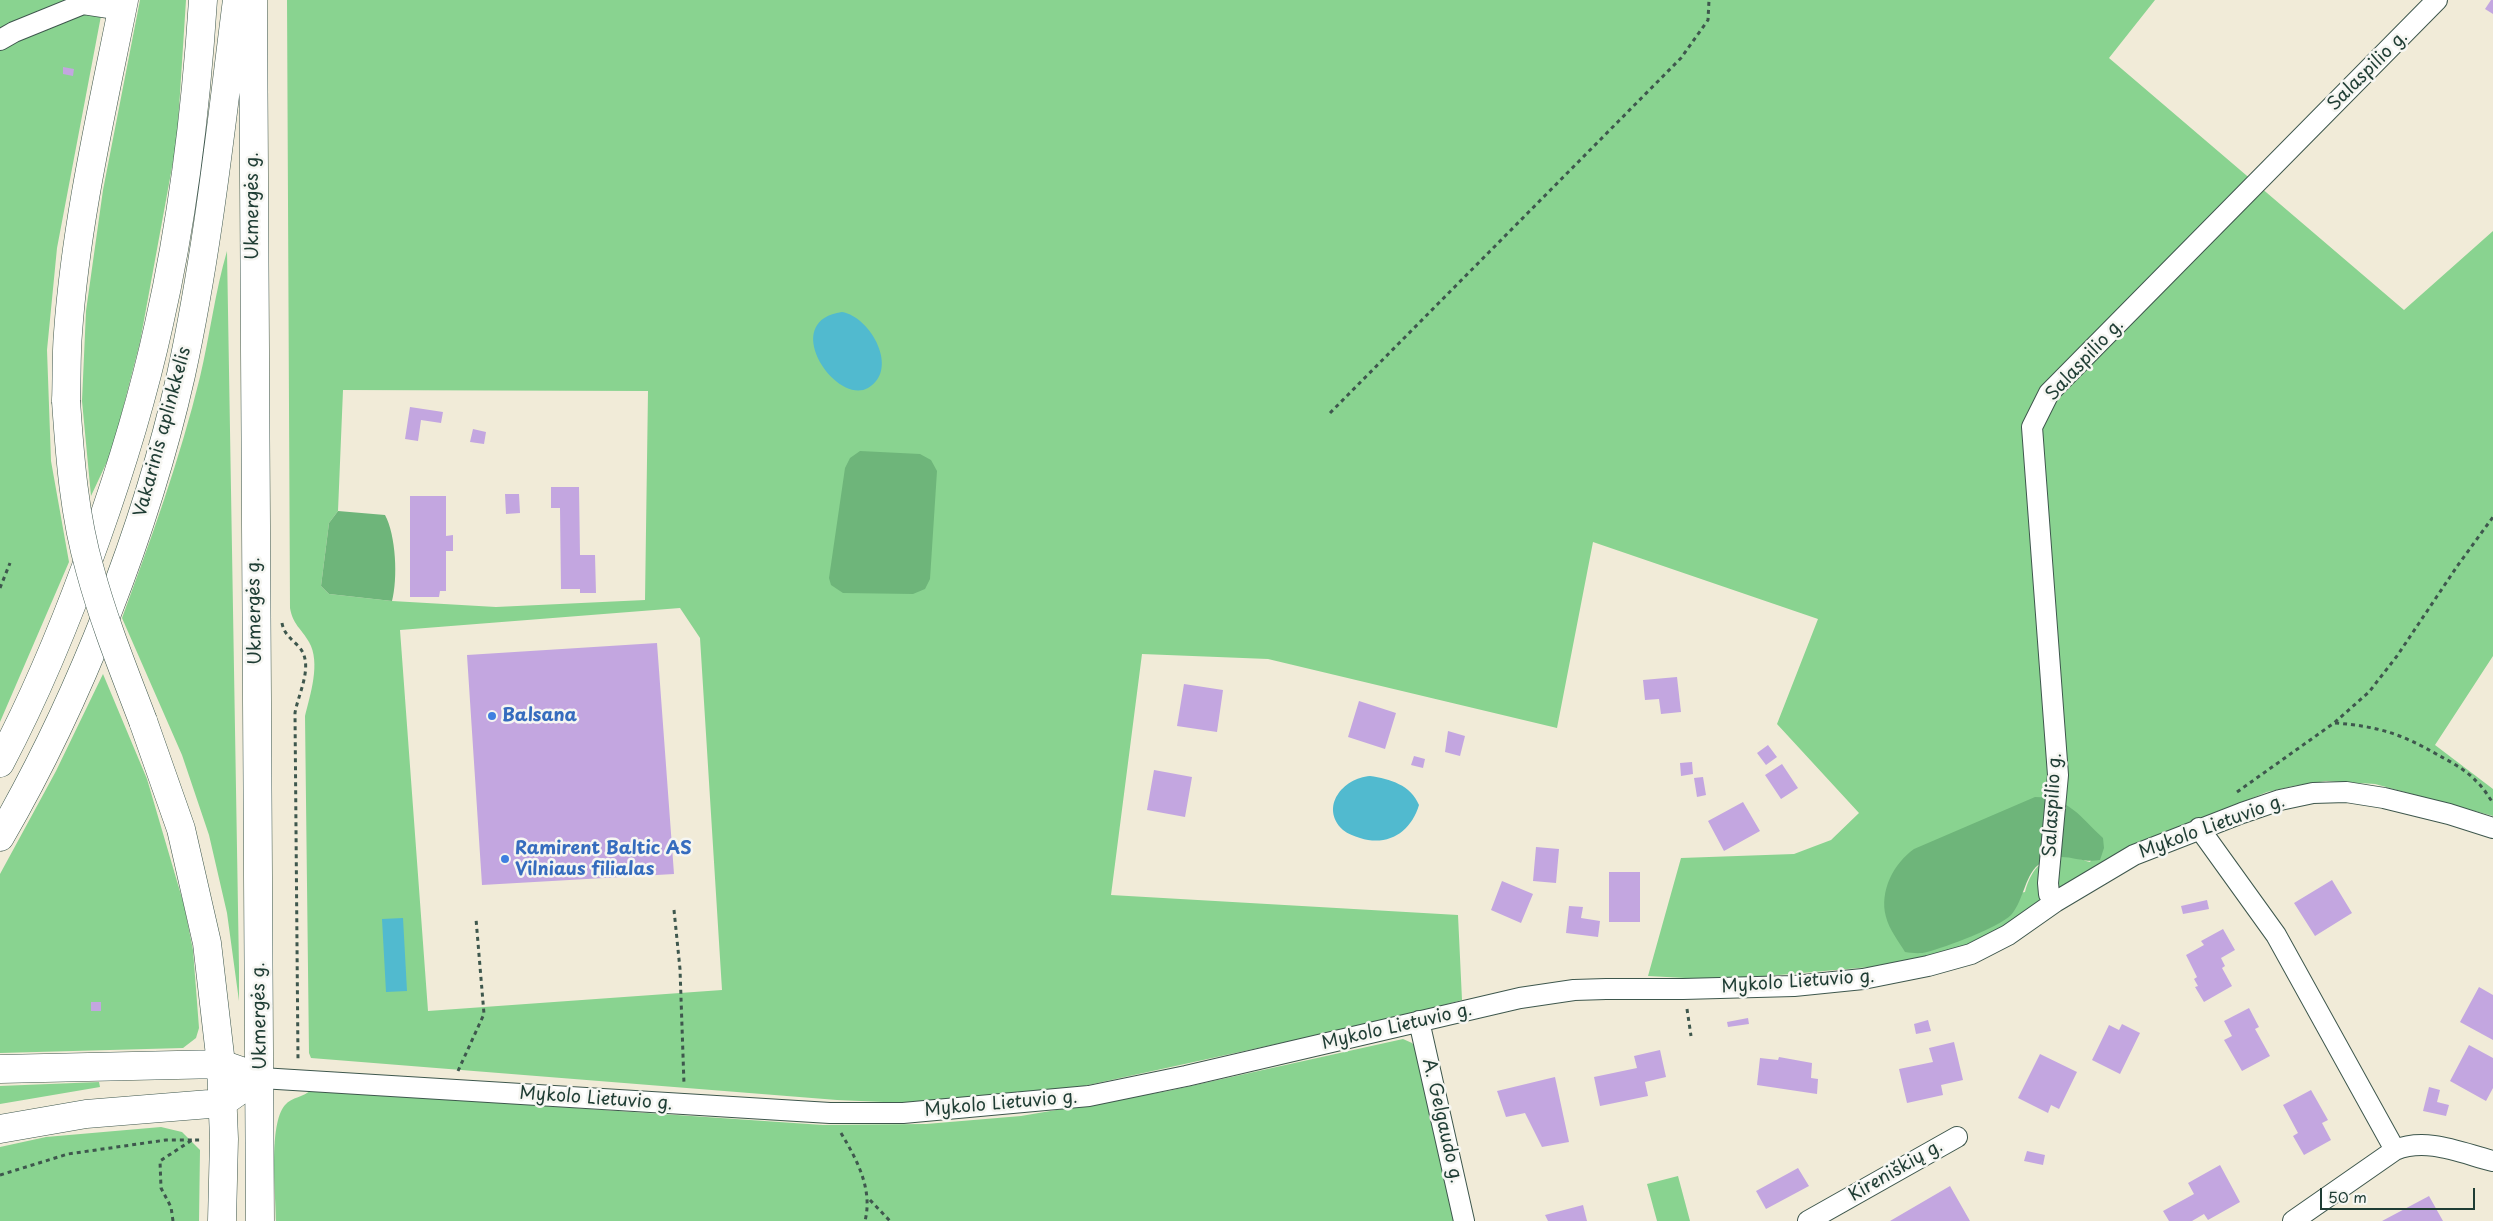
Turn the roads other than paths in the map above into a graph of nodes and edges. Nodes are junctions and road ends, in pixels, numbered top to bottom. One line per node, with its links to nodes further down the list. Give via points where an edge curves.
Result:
1 (203, 0): 7 (highway, Vakarinis aplinkkelis, via 180,221 141,397 119,474 75,598)
2 (236, 0): 10 (highway, Vakarinis aplinkkelis, via 210,217 181,375 158,465 88,660 56,730)
3 (253, 0): 15 (highway, Ukmergės g., via 254,538)
4 (2437, 0): 11 (street, Salaspilio g., via 2049,393 2032,427 2058,775 2048,883 2049,894)
5 (122, 5): 6 (street, via 82,4); 13 (highway, bridge, via 76,259 68,334 66,401 76,501 89,569 182,829 196,886 207,943)
6 (0, 40)
7 (0, 763)
8 (2199, 828): 9 (street, Mykolo Lietuvio g., via 2280,800 2314,792 2346,792 2384,798); 11 (street, Mykolo Lietuvio g., via 2134,854); 19 (street, via 2276,935)
9 (2493, 828)
10 (0, 837)
11 (2055, 902): 12 (street, Mykolo Lietuvio g., via 2000,939 1971,954 1863,980 1683,990 1574,990 1520,998)
12 (1419, 1021): 15 (street, Mykolo Lietuvio g., via 1088,1096 903,1113 684,1105); 23 (street, A. Gelgaudo g.)
13 (221, 1064): 14 (highway); 15 (highway); 16 (highway)
14 (0, 1069)
15 (261, 1078): 16 (highway); 22 (highway, Ukmergės g., via 258,1139)
16 (222, 1102): 17 (highway, via 86,1114); 21 (highway)
17 (0, 1129)
18 (1957, 1137): 24 (street, Kireniškių g.)
19 (2395, 1150): 20 (street, via 2406,1145 2426,1144); 25 (street)
20 (2493, 1161)
21 (222, 1221)
22 (260, 1221)
23 (1464, 1221)
24 (1808, 1221)
25 (2293, 1221)

